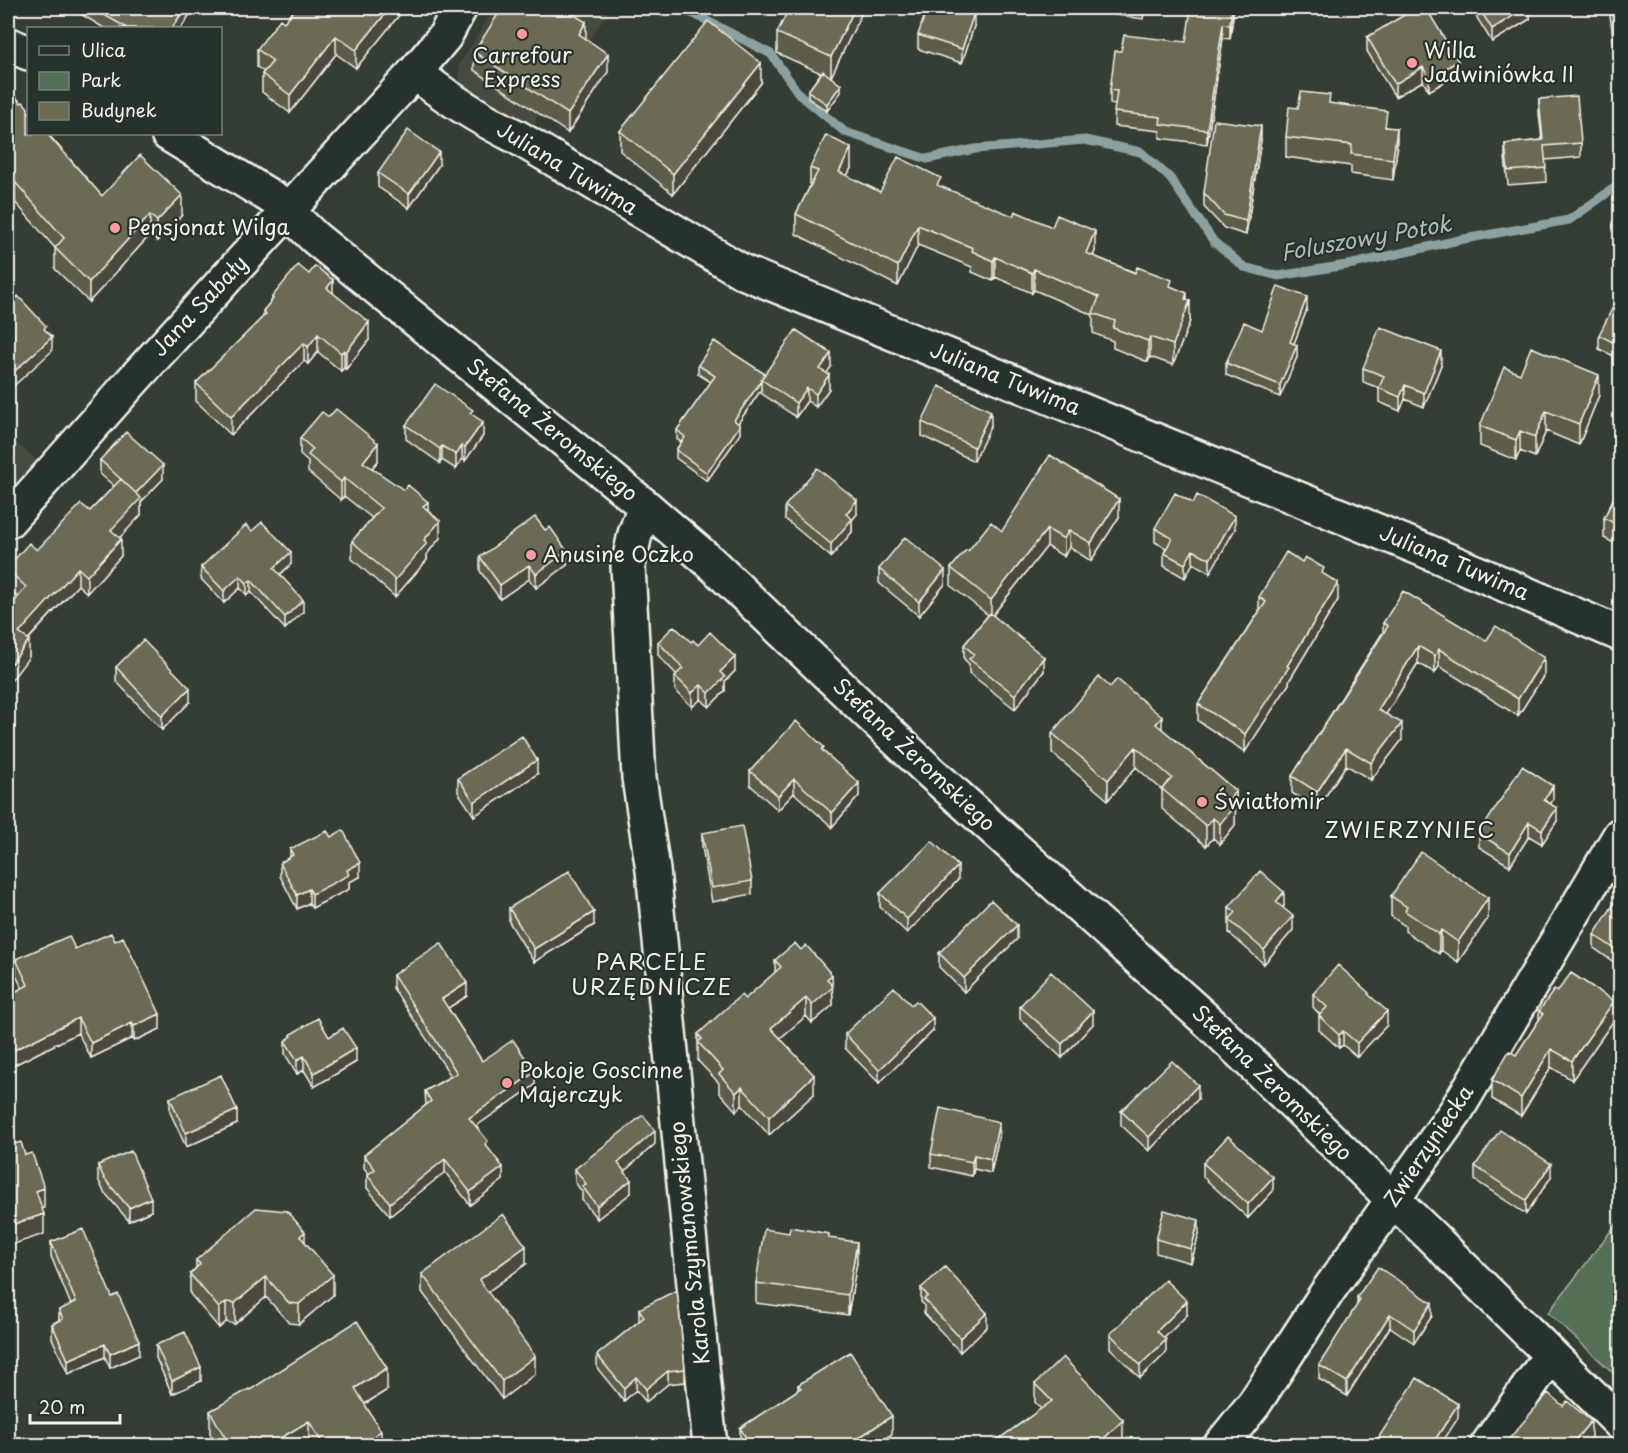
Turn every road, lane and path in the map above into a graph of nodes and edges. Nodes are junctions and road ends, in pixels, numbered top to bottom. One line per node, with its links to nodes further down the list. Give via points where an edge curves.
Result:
1 (460, 8): 4 (street, Jana Sabały, via 445,36)
2 (8, 44): 3 (street)
3 (27, 52)
4 (415, 72): 6 (street, Jana Sabały); 9 (street, Juliana Tuwima, via 489,123 743,272)
5 (170, 135): 6 (street, Stefana Żeromskiego, via 257,187)
6 (287, 212): 7 (street, Stefana Żeromskiego); 8 (street, Jana Sabały)
7 (645, 506): 11 (street, Stefana Żeromskiego, via 710,562 928,770 1212,1025); 14 (street, Karola Szymanowskiego, via 628,566 639,778 653,870)
8 (8, 521)
9 (1620, 634)
10 (1620, 835): 11 (street, Zwierzyniecka, via 1456,1111)
11 (1393, 1199): 12 (street, Stefana Żeromskiego); 15 (street, Zwierzyniecka, via 1254,1404)
12 (1551, 1355): 13 (street, Stefana Żeromskiego); 16 (street)
13 (1620, 1423)
14 (710, 1446)
15 (1220, 1446)
16 (1486, 1446)

